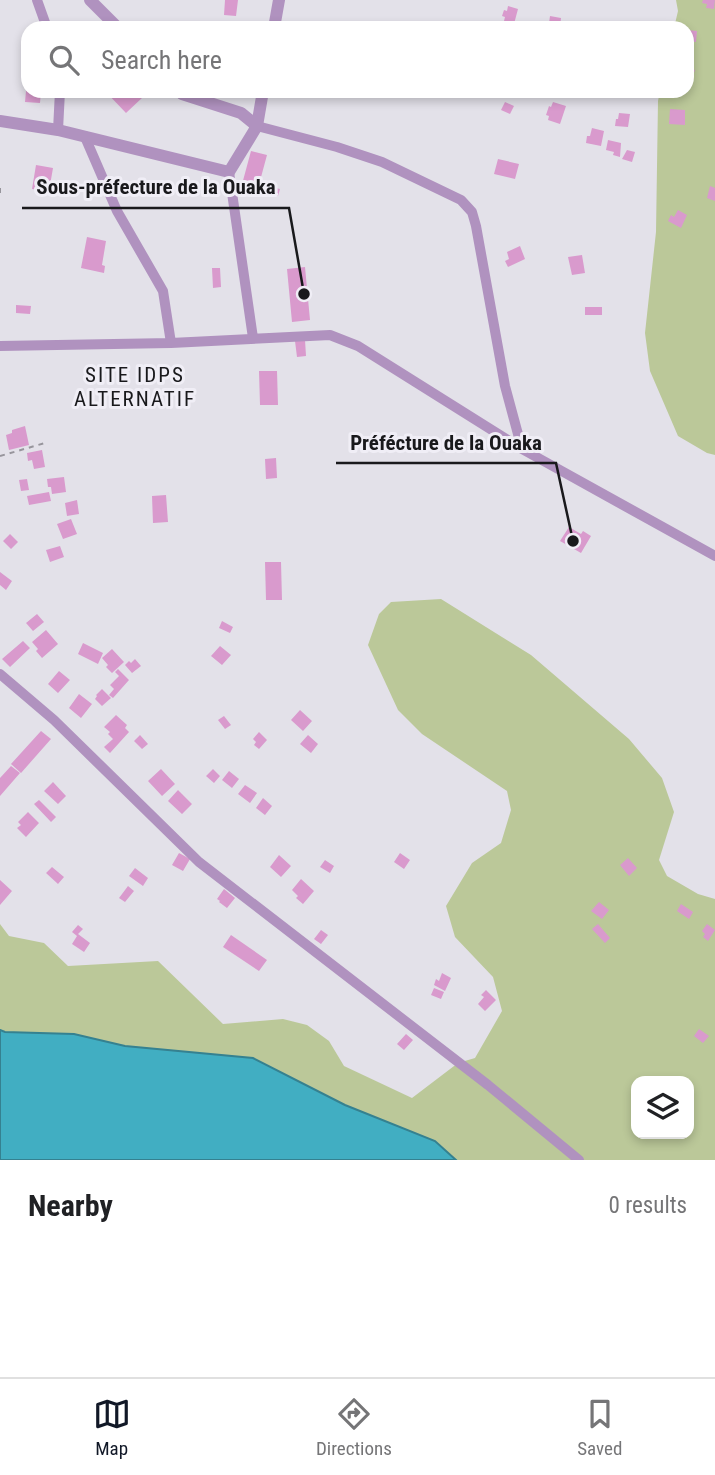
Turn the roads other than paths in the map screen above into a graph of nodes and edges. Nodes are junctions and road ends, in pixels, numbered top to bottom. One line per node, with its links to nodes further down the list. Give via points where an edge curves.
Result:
1 (37, 0): 4 (street)
2 (90, 0): 5 (street)
3 (279, 0): 6 (street)
4 (44, 21)
5 (111, 21)
6 (275, 21)
7 (60, 98): 12 (street)
8 (194, 98): 11 (street, via 241,113)
9 (262, 98): 11 (street)
10 (0, 121): 12 (street)
11 (257, 126): 14 (street); 18 (street, via 382,163 461,200 472,212 505,386)
12 (58, 130): 13 (street)
13 (85, 137): 14 (street); 16 (street, via 117,211 163,291)
14 (229, 173): 15 (street)
15 (253, 338): 16 (street); 18 (street, via 330,335 344,339)
16 (171, 343): 17 (street)
17 (0, 346)
18 (522, 449): 19 (street)
19 (715, 556)
20 (0, 674): 21 (street, via 54,720 199,862)
21 (579, 1160)

